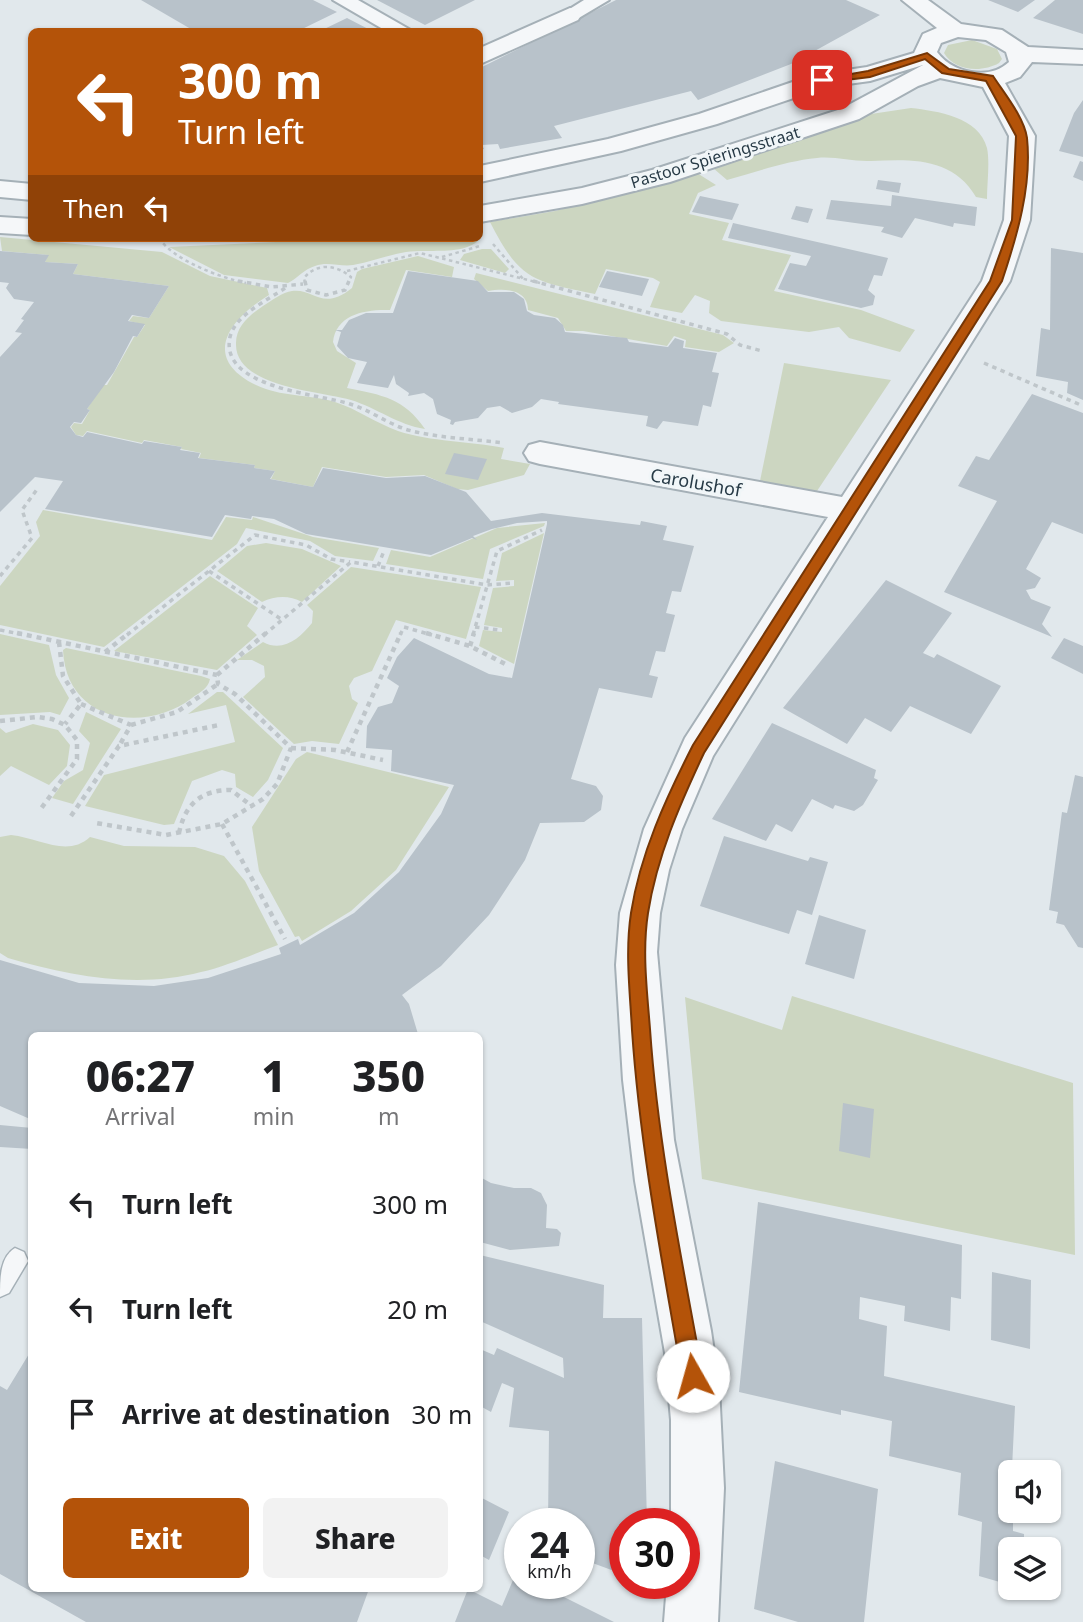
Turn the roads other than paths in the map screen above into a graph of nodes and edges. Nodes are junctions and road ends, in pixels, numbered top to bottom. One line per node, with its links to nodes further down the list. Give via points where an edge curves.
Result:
1 (343, 0): 6 (street)
2 (539, 0): 5 (street)
3 (599, 0): 5 (street)
4 (913, 0): 7 (street)
5 (570, 15): 9 (street)
6 (396, 28)
7 (956, 31): 8 (street, via 1000,37); 11 (street, via 930,39 926,45)
8 (1021, 54): 10 (street); 12 (street, via 1017,69)
9 (483, 56)
10 (1083, 57)
11 (934, 62): 12 (street, via 957,75); 13 (street, via 822,80 612,146); 16 (street, Pastoor Spieringsstraat, via 850,114 661,176)
12 (989, 78): 20 (street, via 1021,136 1017,220 996,281)
13 (483, 173)
14 (0, 189): 15 (street)
15 (28, 192)
16 (483, 213)
17 (0, 225): 18 (street)
18 (28, 227)
19 (540, 453): 20 (street, Carolushof)
20 (851, 510): 23 (street, via 698,749 651,862 639,915 643,1067 696,1403 697,1546)
21 (15, 1261): 22 (lane)
22 (0, 1284)
23 (691, 1622)

